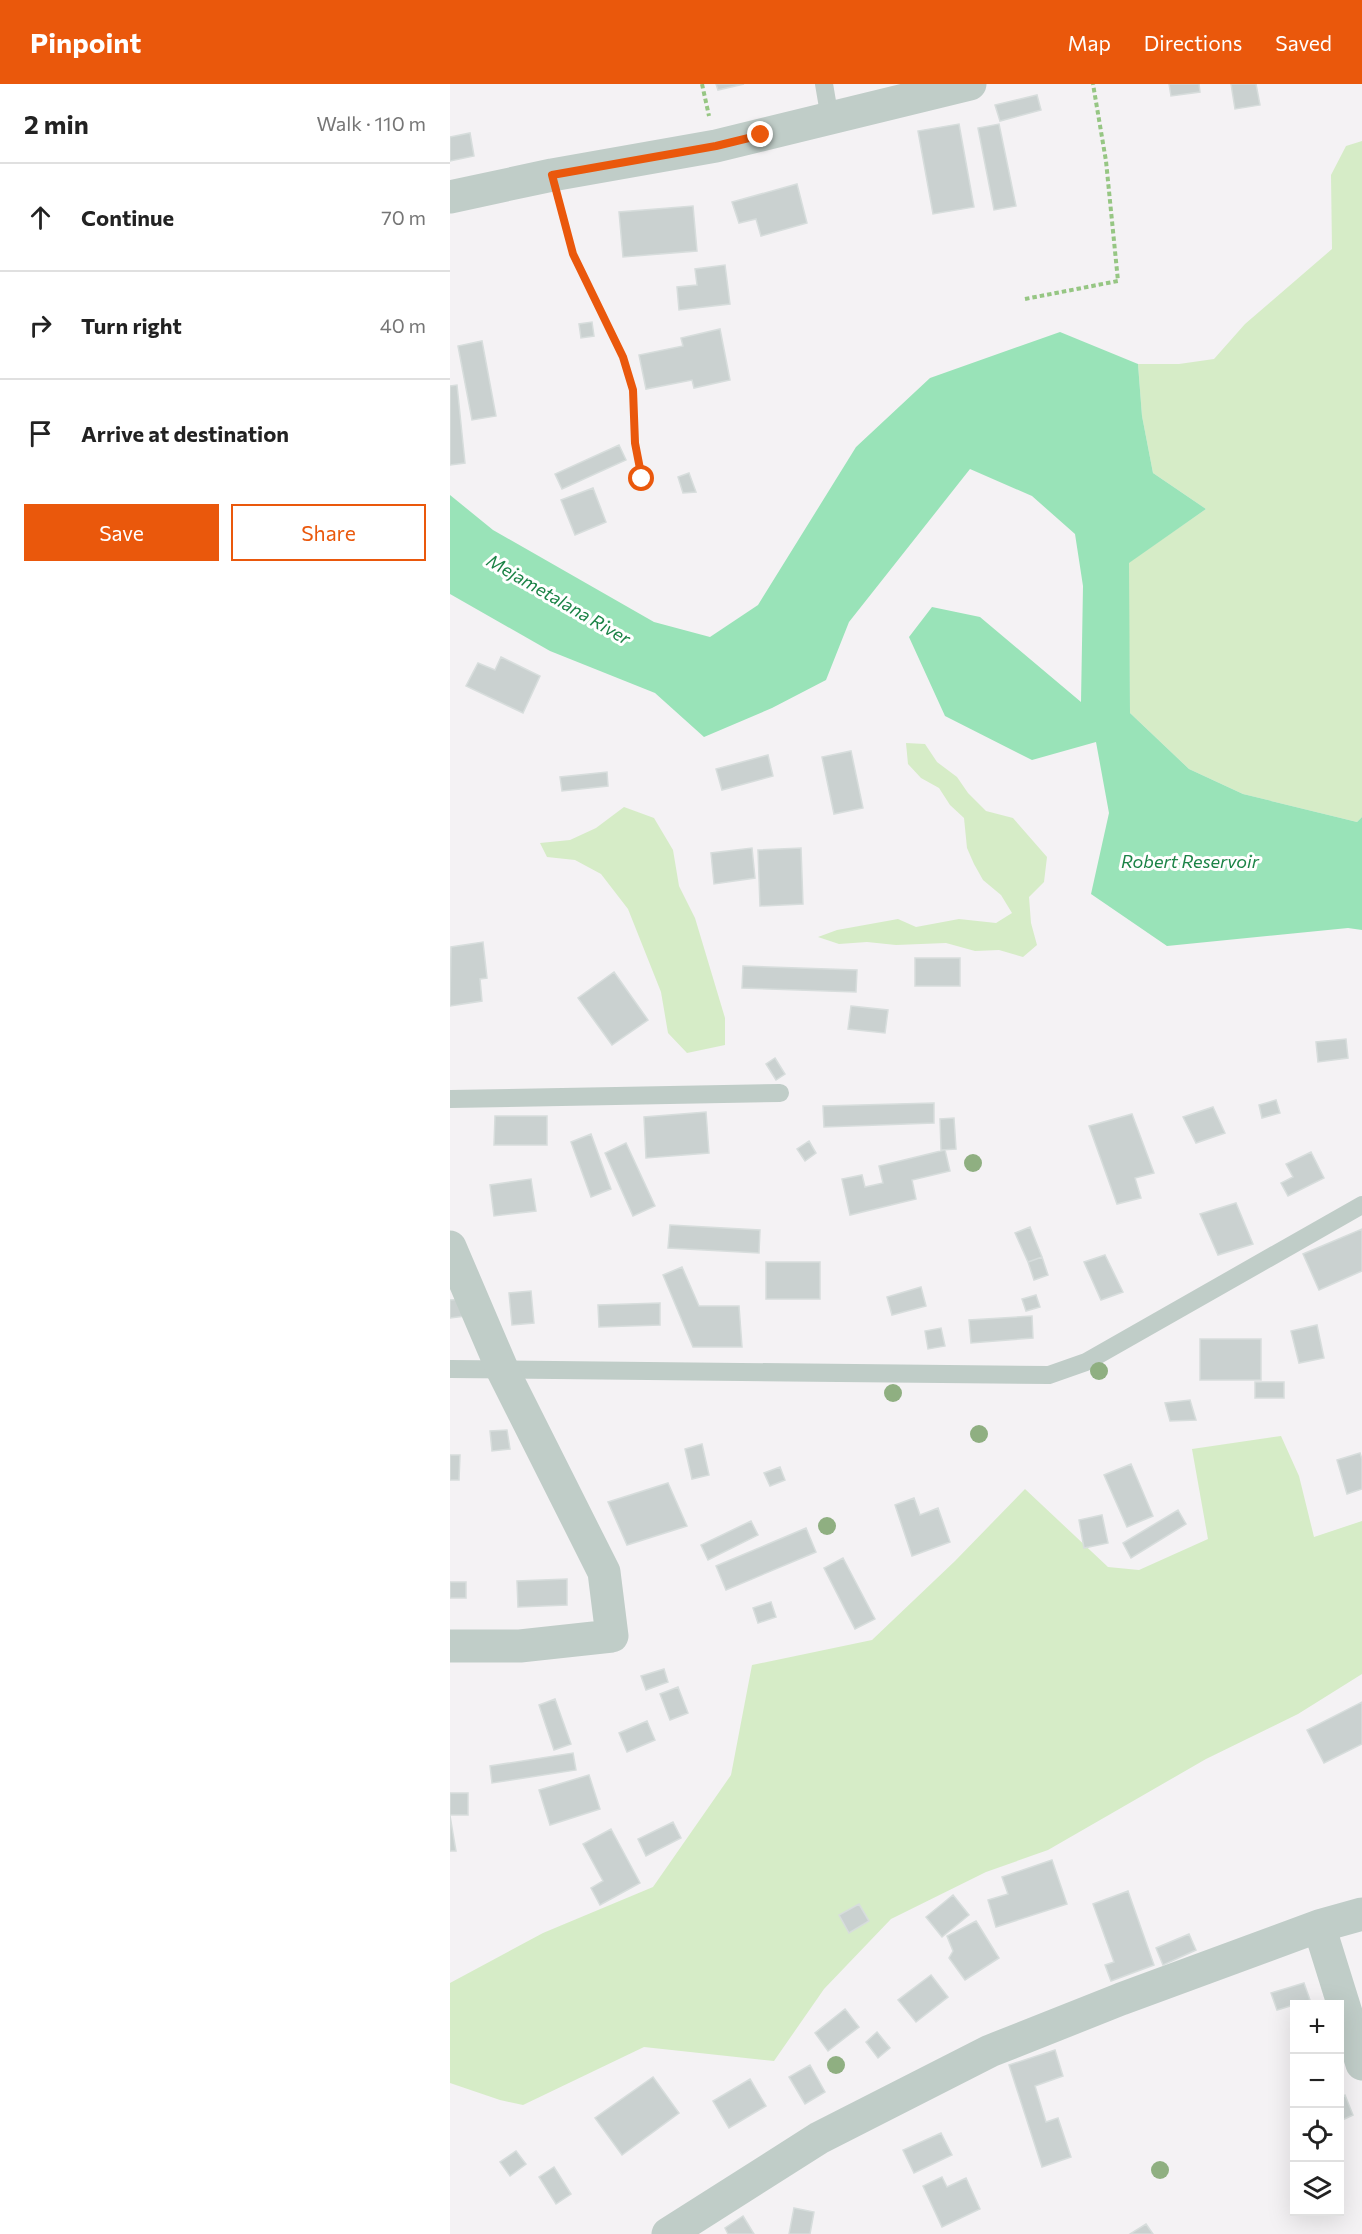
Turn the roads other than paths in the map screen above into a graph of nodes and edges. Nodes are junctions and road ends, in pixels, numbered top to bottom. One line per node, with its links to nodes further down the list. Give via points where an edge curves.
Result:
1 (824, 84): 3 (lane)
2 (970, 84): 3 (street)
3 (830, 118): 4 (street, via 716,146)
4 (450, 197)
5 (780, 1093): 6 (lane)
6 (450, 1099)
7 (1362, 1205): 10 (lane, via 1086,1362 1049,1375)
8 (450, 1247): 10 (street)
9 (450, 1369): 10 (lane)
10 (503, 1371): 11 (street, via 604,1572 612,1636 520,1646)
11 (450, 1646)
12 (1362, 1914): 13 (street)
13 (1319, 1926): 14 (street); 15 (street, via 990,2051 819,2138)
14 (1362, 2064)
15 (668, 2234)

